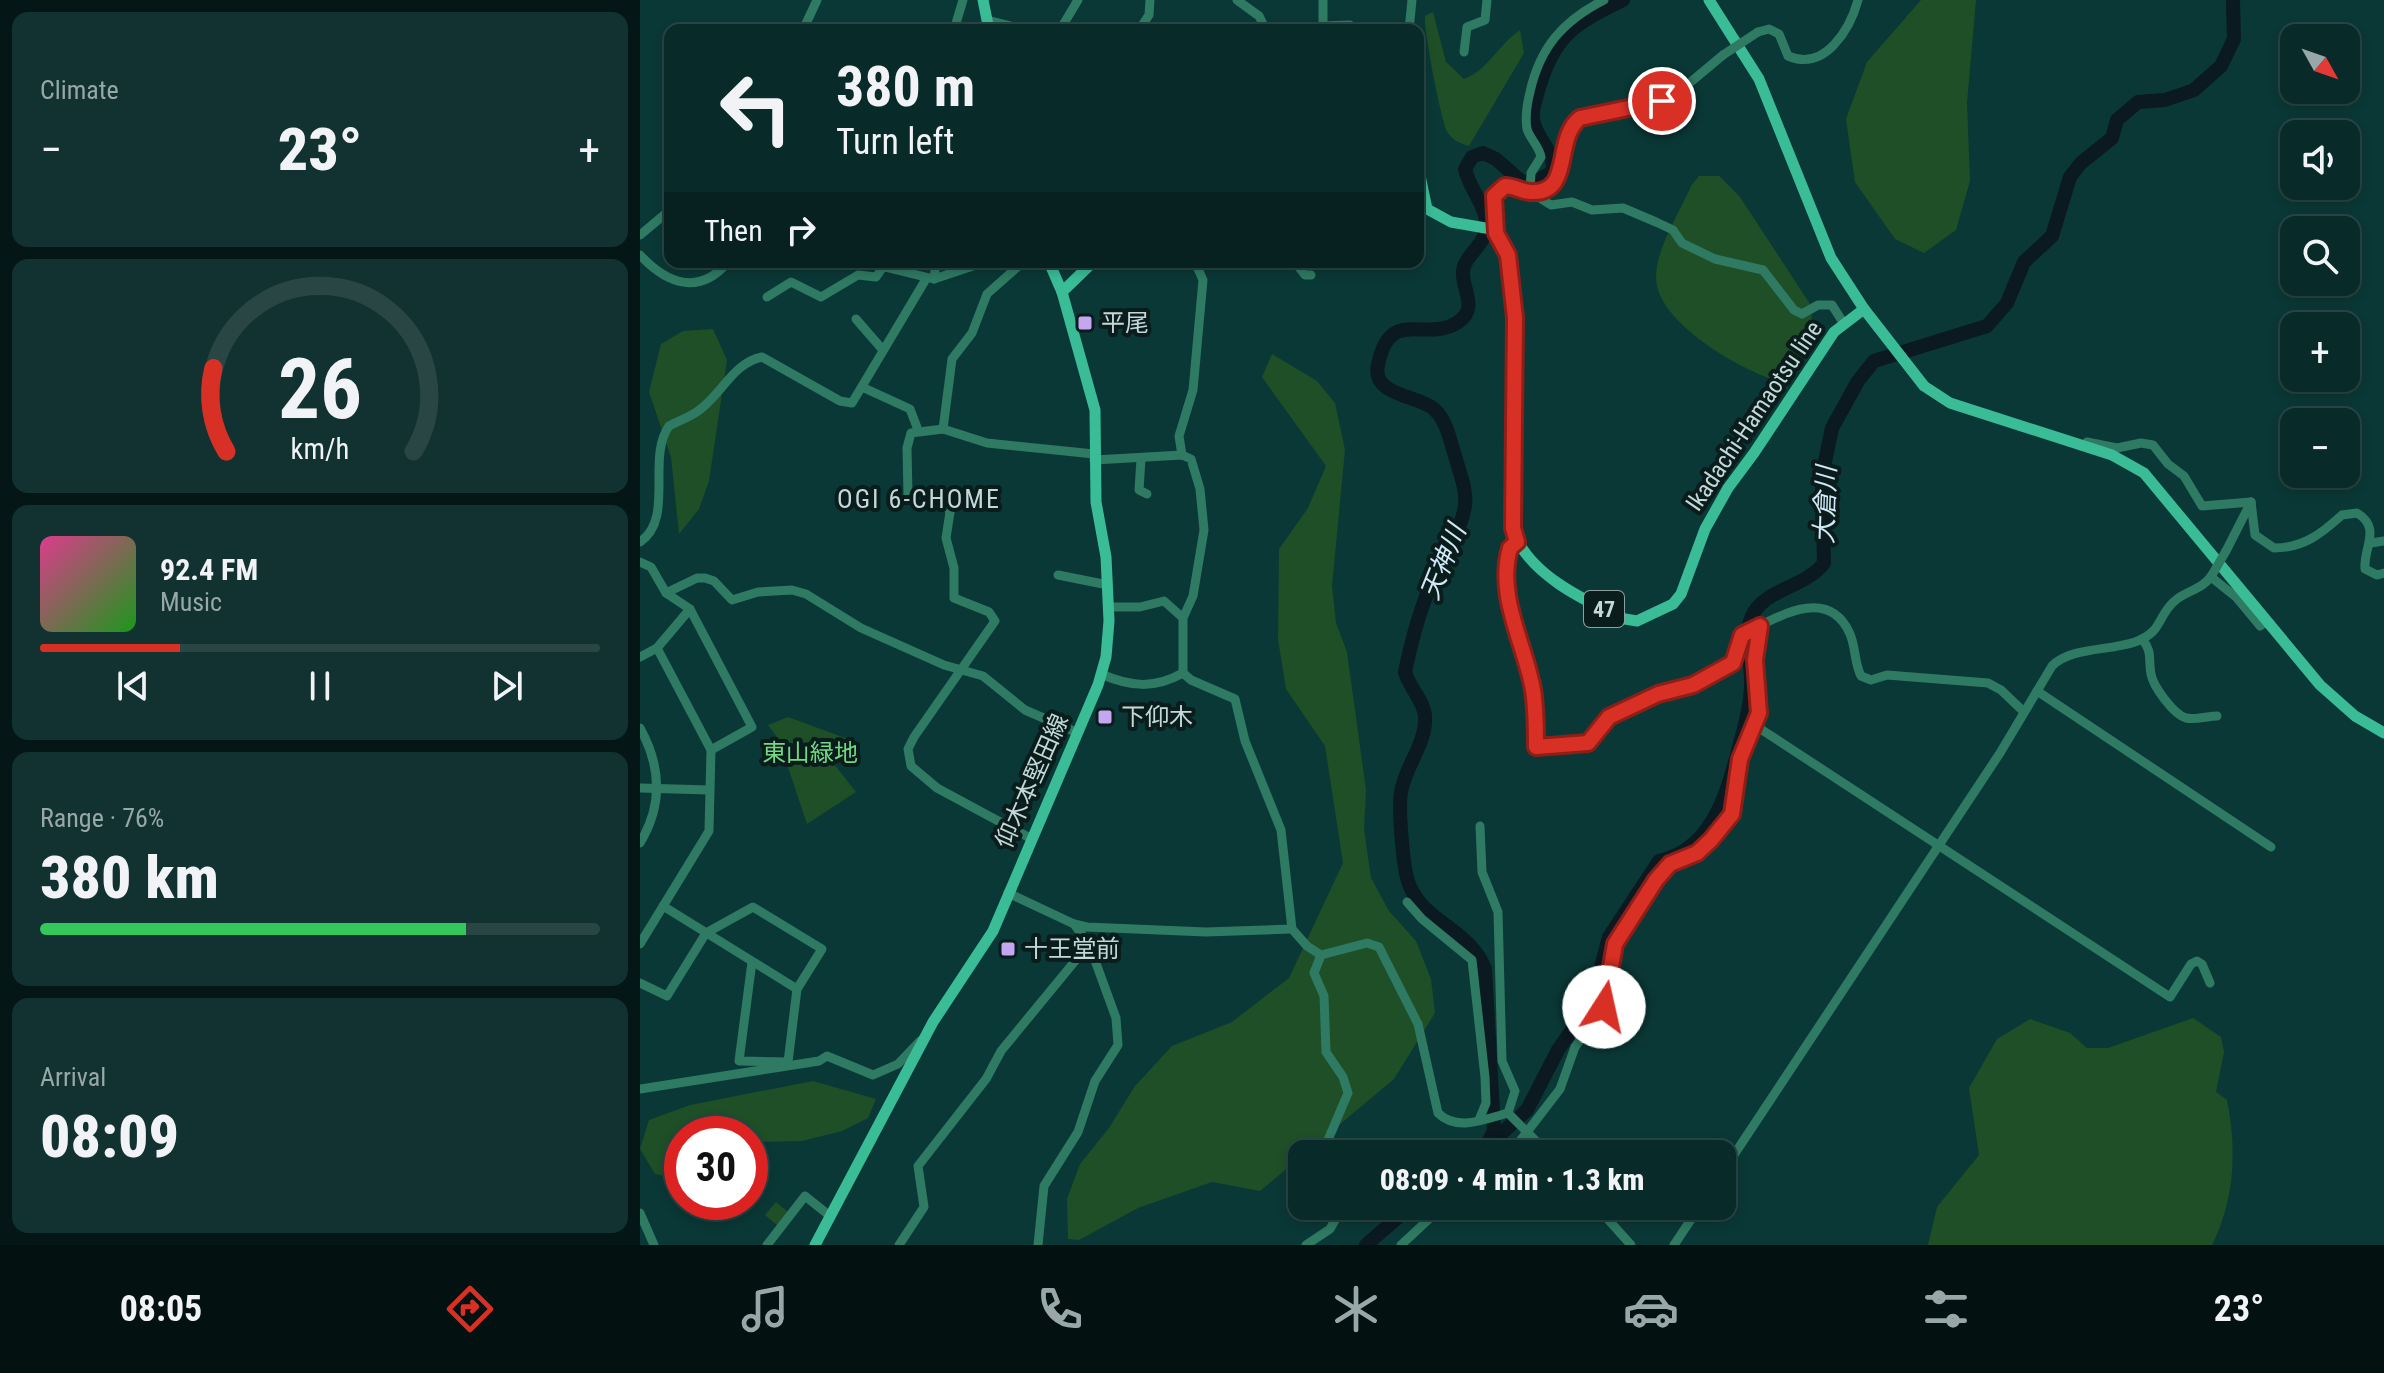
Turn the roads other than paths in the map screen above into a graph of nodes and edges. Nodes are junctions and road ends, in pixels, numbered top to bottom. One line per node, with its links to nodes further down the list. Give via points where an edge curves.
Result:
1 (817, 0): 13 (street)
2 (963, 0): 14 (street)
3 (983, 0): 15 (main road)
4 (1078, 0): 16 (street)
5 (1150, 0): 17 (street)
6 (1237, 0): 18 (street)
7 (1323, 0): 19 (street)
8 (1412, 0): 20 (street)
9 (1487, 0): 21 (street, via 1485,20 1467,27)
10 (1604, 0): 22 (street, via 1563,26 1539,60 1526,116 1541,157 1531,173)
11 (1709, 0): 42 (main road, via 1751,61 1831,258)
12 (1858, 0): 22 (street, bridge, via 1845,34 1815,56 1788,56 1779,34 1769,29 1723,55 1674,96 1580,118 1564,139 1558,179 1541,191)
13 (806, 24)
14 (956, 24)
15 (988, 24)
16 (1064, 24)
17 (1143, 24)
18 (1263, 24)
19 (1323, 24)
20 (1410, 24)
21 (1464, 52)
22 (1530, 189): 25 (street, via 1505,186 1496,191); 44 (street, via 1544,204 1572,202 1601,211 1623,208 1645,217 1715,259 1763,270 1794,310 1802,314 1818,305 1832,305)
23 (1424, 195): 25 (main road, via 1427,209 1442,219)
24 (664, 215): 26 (street)
25 (1494, 231): 57 (main road, via 1508,255 1515,318)
26 (640, 235)
27 (640, 255): 28 (street, via 656,273 675,282 701,282)
28 (723, 268)
29 (882, 268): 41 (street, via 876,277 858,275 821,297 791,282)
30 (887, 268): 39 (street)
31 (934, 268): 39 (street)
32 (966, 268): 39 (street)
33 (1016, 268): 47 (street, via 987,294 972,333 952,359)
34 (1052, 268): 40 (main road)
35 (1087, 268): 40 (main road)
36 (1198, 268): 50 (street, via 1203,280 1193,390 1179,436)
37 (1300, 268): 38 (street)
38 (1311, 275)
39 (930, 279): 45 (street)
40 (1062, 292): 51 (main road, 仰木本堅田線, via 1095,410)
41 (767, 297)
42 (1864, 309): 44 (main road, Ikadachi-Hamaotsu line / 47); 49 (main road, via 1912,373 1950,403)
43 (856, 319): 45 (street)
44 (1844, 324): 57 (main road, Ikadachi-Hamaotsu line / 47, via 1728,488 1673,604 1637,621 1625,619 1538,568)
45 (882, 349): 46 (street)
46 (862, 387): 48 (street, via 910,409); 56 (street, via 852,403 823,392 770,359 747,362 700,411 665,432 657,455 658,509 648,537)
47 (943, 429): 48 (street); 51 (street, via 987,443)
48 (918, 430): 73 (street, via 911,433 907,448 905,489 915,500 948,505 952,594 989,612 995,621)
49 (2083, 446): 54 (street, via 2153,445 2184,476 2202,506); 68 (main road, via 2144,473)
50 (1182, 455): 52 (street); 67 (street, via 1194,467 1204,530 1193,596)
51 (1094, 457): 52 (street); 63 (main road, 仰木本堅田線)
52 (1141, 459): 53 (street, via 1139,490)
53 (1147, 494)
54 (2251, 502): 58 (street, via 2255,535 2266,546 2302,545 2350,512 2365,518); 62 (street, bridge)
55 (2384, 541): 58 (street)
56 (640, 542)
57 (1517, 542): 69 (street, via 1510,548 1506,573 1532,687 1536,747 1588,743 1609,717 1658,694 1693,685 1733,663 1742,635)
58 (2371, 543): 60 (street, via 2365,569 2369,574)
59 (640, 562): 64 (street, via 651,567)
60 (2384, 573)
61 (1058, 575): 63 (street)
62 (2211, 576): 68 (street, via 2260,626); 70 (street, via 2202,587 2178,598 2154,634)
63 (1108, 585): 65 (main road, 仰木本堅田線)
64 (666, 593): 66 (street); 73 (street, via 697,578 710,579 732,600 792,590 861,628 944,665)
65 (1109, 607): 67 (street, via 1164,601); 75 (main road, 仰木本堅田線)
66 (690, 609): 71 (street); 83 (street, via 752,727)
67 (1183, 618): 74 (street)
68 (2267, 621): 82 (main road, via 2333,699)
69 (1760, 626): 77 (street, via 1820,605 1846,624 1861,676 1988,683); 79 (street)
70 (2142, 639): 76 (street, via 2065,656); 78 (street, via 2152,655 2155,686 2180,715)
71 (657, 648): 72 (street); 83 (street)
72 (640, 657)
73 (963, 668): 81 (street, via 994,683 1025,710); 88 (street, via 914,737 908,749 911,766 937,788)
74 (1183, 673): 75 (street, via 1148,686); 96 (street, via 1235,699 1245,741 1281,830)
75 (1101, 674): 81 (main road, 仰木本堅田線)
76 (2037, 691): 77 (street); 91 (street)
77 (2024, 712): 90 (street)
78 (2217, 716)
79 (1756, 726): 90 (street); 109 (street, via 1740,759 1732,814 1697,853 1670,864 1647,893 1615,944 1604,1007 1575,1047 1560,1089)
80 (640, 728): 85 (street, via 651,748)
81 (1078, 733): 88 (main road, 仰木本堅田線)
82 (2384, 733)
83 (711, 750): 86 (street)
84 (640, 788): 85 (street)
85 (658, 788): 86 (street); 89 (street)
86 (709, 790): 94 (street, via 709,831)
87 (1480, 826): 107 (street, via 1482,872 1498,912 1500,1048 1515,1091)
88 (1030, 838): 92 (main road, 仰木本堅田線)
89 (640, 843)
90 (1938, 845): 103 (street, via 2170,997 2197,961); 113 (street)
91 (2271, 847)
92 (1008, 893): 95 (street); 105 (main road, 仰木本堅田線, via 988,940)
93 (1407, 902): 108 (street, via 1472,960 1485,1077)
94 (663, 906): 97 (street); 98 (street)
95 (1074, 924): 96 (street, via 1206,932); 99 (street)
96 (1292, 929): 100 (street)
97 (706, 933): 101 (street); 102 (street, via 667,996); 104 (street, via 753,907 822,949)
98 (640, 944)
99 (1089, 944): 123 (street, via 1001,1051 986,1079 918,1166 924,1207); 124 (street, via 1116,1018 1118,1045 1095,1081 1078,1132 1044,1186)
100 (1321, 955): 108 (street, via 1367,943 1379,947 1418,1024 1438,1113 1453,1123); 110 (street, via 1314,973 1324,996 1326,1052 1348,1093)
101 (752, 962): 104 (street); 104 (street, via 739,1061 788,1062)
102 (640, 983)
103 (2210, 983)
104 (797, 989)
105 (927, 1033): 106 (street, via 898,1064 873,1075 827,1056); 115 (main road, 仰木本堅田線)
106 (640, 1089)
107 (1508, 1114): 108 (street); 109 (street)
108 (1482, 1119)
109 (1528, 1131): 111 (street); 112 (street)
110 (1328, 1140)
111 (1518, 1140)
112 (1536, 1140)
113 (1736, 1152)
114 (640, 1213): 120 (street)
115 (830, 1216): 121 (street, via 805,1196); 122 (main road, 仰木本堅田線)
116 (1335, 1220): 125 (street)
117 (1428, 1220): 126 (street)
118 (1609, 1220): 127 (street)
119 (1691, 1220): 128 (street)
120 (654, 1245)
121 (767, 1245)
122 (815, 1245)
123 (899, 1245)
124 (1038, 1245)
125 (1306, 1245)
126 (1401, 1245)
127 (1631, 1245)
128 (1674, 1245)

